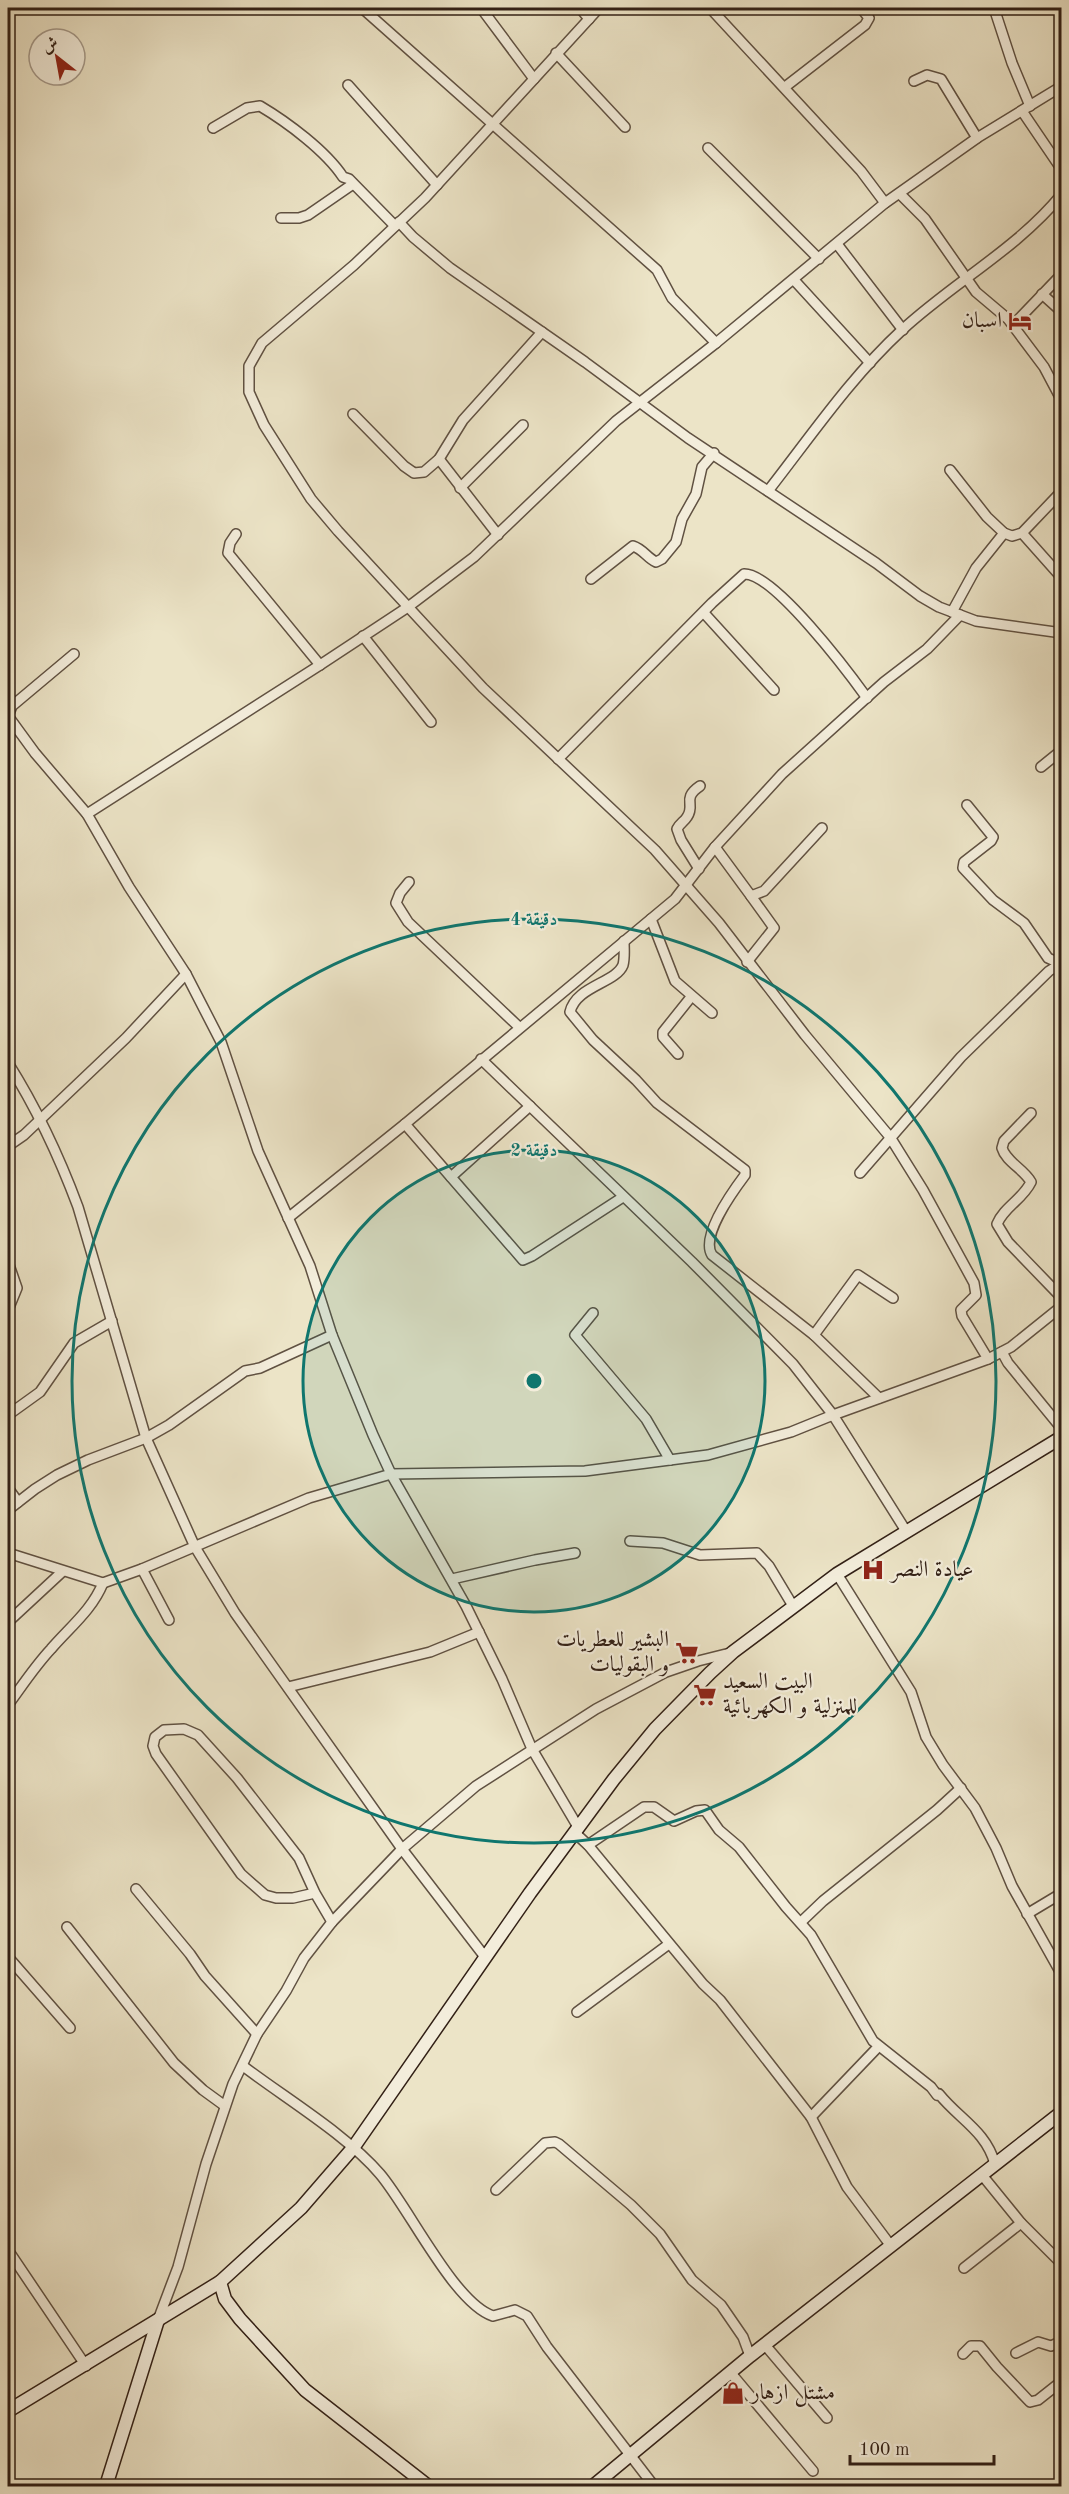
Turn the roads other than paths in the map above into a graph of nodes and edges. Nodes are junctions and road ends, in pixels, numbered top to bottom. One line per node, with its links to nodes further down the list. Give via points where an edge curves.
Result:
1 (362, 8): 16 (street)
2 (482, 8): 10 (street)
3 (580, 8): 8 (street)
4 (599, 8): 8 (street)
5 (710, 8): 14 (street)
6 (861, 8): 14 (street, via 869,18 865,25)
7 (994, 8): 15 (street)
8 (589, 19): 9 (street)
9 (556, 53): 10 (street); 17 (street)
10 (534, 79): 16 (street)
11 (914, 81): 19 (street, via 927,75 941,79)
12 (348, 85): 23 (street)
13 (1062, 86): 15 (street)
14 (785, 87): 26 (street)
15 (1026, 109): 19 (street); 21 (street)
16 (492, 125): 23 (street); 39 (street, via 657,270 672,298)
17 (625, 127)
18 (213, 128): 22 (street, via 247,108 260,106 294,129)
19 (977, 138): 24 (street)
20 (708, 148): 30 (street)
21 (1062, 170)
22 (353, 184): 27 (street, via 308,215); 28 (street)
23 (437, 185): 28 (street)
24 (900, 194): 26 (street); 32 (street, via 926,219)
25 (1062, 194): 32 (street, via 1026,232)
26 (885, 203): 29 (street)
27 (281, 218)
28 (397, 224): 38 (street, via 450,268); 57 (street, via 262,343 254,354 248,379 259,415 312,499)
29 (837, 244): 30 (street); 37 (street)
30 (819, 259): 33 (street)
31 (1062, 274): 34 (street)
32 (966, 278): 36 (street); 37 (street)
33 (794, 280): 39 (street); 40 (street)
34 (1042, 294): 35 (street); 36 (street)
35 (1062, 312)
36 (1013, 325): 41 (street, via 1044,367)
37 (903, 330): 40 (street)
38 (542, 332): 42 (street); 46 (street, via 463,420)
39 (716, 343): 42 (street)
40 (870, 363): 49 (street)
41 (1062, 401)
42 (638, 403): 45 (street); 54 (street)
43 (353, 414): 46 (street, via 414,473 424,472)
44 (523, 425): 48 (street)
45 (714, 453): 49 (street); 56 (street, via 702,467 696,494 682,519 676,542 662,559 650,560 633,546)
46 (439, 459): 48 (street)
47 (950, 470): 51 (street, via 987,518)
48 (460, 488): 54 (street)
49 (768, 491): 59 (street, via 920,596)
50 (1062, 491): 52 (street)
51 (1004, 533): 52 (street); 59 (street, via 976,568)
52 (1022, 533): 55 (street)
53 (236, 534): 63 (street, via 228,554)
54 (498, 535): 57 (street)
55 (1062, 578)
56 (591, 579)
57 (408, 607): 61 (street); 68 (street)
58 (704, 613): 64 (street); 65 (street, via 741,576 752,575 813,628); 68 (street)
59 (956, 614): 60 (street, via 991,624); 65 (street, via 927,648)
60 (1062, 633)
61 (363, 636): 63 (street); 66 (street)
62 (74, 654): 72 (street, via 8,713)
63 (320, 666): 72 (street)
64 (774, 690)
65 (867, 698): 74 (street, via 782,774)
66 (431, 722)
67 (1062, 750): 69 (street)
68 (558, 759): 77 (street)
69 (1041, 767)
70 (700, 786): 75 (street, via 691,792 688,817 677,829)
71 (968, 806): 82 (street, via 993,837 964,862 963,868 993,900 1024,923 1048,958)
72 (87, 814): 83 (street)
73 (822, 828): 78 (street, via 764,891)
74 (715, 848): 75 (street); 78 (street)
75 (699, 869): 77 (street)
76 (410, 882): 86 (street, via 396,903 408,922)
77 (687, 886): 79 (street); 81 (street)
78 (751, 896): 81 (street, via 774,928)
79 (651, 919): 80 (street); 84 (street, via 675,981)
80 (624, 941): 86 (street); 108 (street, via 619,972 586,992 570,1012 592,1040 657,1103 745,1170 717,1221 709,1243 710,1253)
81 (747, 962): 94 (street)
82 (1061, 964): 94 (street, via 1049,971 961,1057)
83 (186, 974): 92 (street, via 126,1038); 99 (street, via 230,1062 258,1151)
84 (691, 997): 85 (street); 87 (street, via 663,1032)
85 (712, 1013)
86 (519, 1027): 88 (street)
87 (678, 1054)
88 (481, 1059): 90 (street); 93 (street)
89 (8, 1063): 92 (street)
90 (530, 1106): 97 (street); 98 (street)
91 (1031, 1113): 101 (street, via 1002,1148 1030,1182 997,1224 1008,1242)
92 (41, 1118): 95 (street); 106 (street, via 78,1207)
93 (405, 1124): 97 (street); 99 (street)
94 (890, 1137): 96 (street); 110 (street, via 974,1283 976,1295 961,1310 962,1316)
95 (8, 1146)
96 (860, 1173)
97 (451, 1177): 98 (street, via 523,1260)
98 (623, 1197): 113 (street, via 793,1364)
99 (288, 1218): 107 (street, via 310,1266)
100 (8, 1262): 104 (street, via 17,1288)
101 (1060, 1294)
102 (893, 1298): 108 (street, via 858,1275)
103 (1062, 1306): 109 (street)
104 (8, 1310)
105 (593, 1313): 117 (street, via 575,1335 646,1419)
106 (112, 1321): 112 (street, via 74,1343 40,1392); 116 (street)
107 (332, 1335): 116 (street, via 245,1371); 118 (street)
108 (814, 1335): 111 (street)
109 (1002, 1352): 110 (street); 114 (street)
110 (988, 1359): 111 (street)
111 (879, 1398): 113 (street)
112 (8, 1415)
113 (833, 1415): 117 (street, via 760,1442); 122 (street)
114 (1062, 1429)
115 (1062, 1437): 122 (street)
116 (146, 1438): 120 (street, via 57,1475); 124 (street)
117 (670, 1460): 118 (street, via 585,1471)
118 (391, 1474): 124 (street, via 309,1498); 130 (street)
119 (8, 1488): 120 (street)
120 (18, 1502): 121 (street)
121 (8, 1510)
122 (906, 1531): 129 (street)
123 (630, 1542): 132 (street, via 663,1543 723,1556 757,1553)
124 (195, 1547): 127 (street); 137 (street)
125 (8, 1553): 128 (street)
126 (575, 1553): 130 (street)
127 (142, 1569): 131 (street); 133 (street)
128 (63, 1572): 131 (street); 134 (street)
129 (837, 1574): 132 (street); 140 (street, via 911,1692 926,1737)
130 (452, 1579): 135 (street)
131 (103, 1583): 138 (street, via 89,1609 50,1650)
132 (793, 1606): 136 (street)
133 (169, 1620)
134 (8, 1622)
135 (479, 1632): 137 (street, via 430,1652); 139 (street)
136 (733, 1653): 139 (street, via 675,1667); 141 (street, via 655,1729)
137 (288, 1688): 143 (street)
138 (8, 1705)
139 (532, 1749): 141 (street); 143 (street, via 476,1786)
140 (961, 1788): 147 (street, via 991,1838); 149 (street)
141 (576, 1830): 142 (street); 153 (street)
142 (588, 1845): 149 (street, via 644,1807 654,1807 674,1821 705,1810); 151 (street)
143 (402, 1849): 148 (street); 153 (street)
144 (136, 1889): 157 (street)
145 (315, 1893): 145 (street, via 299,1858 198,1735 184,1729 164,1730 155,1737 156,1754 241,1874 265,1895 276,1898); 148 (street)
146 (1062, 1893): 147 (street)
147 (1027, 1914): 154 (street)
148 (332, 1922): 157 (street, via 304,1958)
149 (801, 1922): 158 (street)
150 (67, 1927): 160 (street, via 174,2063)
151 (669, 1944): 155 (street); 162 (street, via 720,2000)
152 (8, 1957): 156 (street)
153 (485, 1957): 163 (street)
154 (1062, 1975)
155 (577, 2012)
156 (70, 2028)
157 (257, 2034): 159 (street)
158 (878, 2048): 162 (street); 164 (street, via 931,2087 979,2133 991,2148)
159 (243, 2066): 160 (street); 163 (street)
160 (225, 2106): 173 (street, via 178,2267)
161 (1062, 2112): 164 (street)
162 (811, 2117): 168 (street, via 847,2187)
163 (353, 2148): 172 (street, via 301,2208); 184 (street, via 381,2174 449,2276 475,2306 493,2316 515,2310 527,2316)
164 (995, 2164): 165 (street)
165 (982, 2175): 167 (street); 168 (street)
166 (496, 2190): 178 (street, via 545,2143 559,2144 632,2205 660,2234 692,2280 721,2305 743,2337)
167 (1021, 2223): 170 (street); 171 (street)
168 (891, 2246): 175 (street)
169 (8, 2250): 179 (street)
170 (1062, 2264)
171 (964, 2268)
172 (220, 2282): 173 (street); 187 (street, via 225,2299 240,2319 305,2390)
173 (158, 2320): 179 (street); 186 (street)
174 (1062, 2341): 176 (street, via 1051,2346 1038,2342)
175 (765, 2345): 178 (street); 183 (street)
176 (1016, 2353)
177 (963, 2354): 181 (street, via 971,2346 980,2346 1030,2402)
178 (750, 2356): 180 (street)
179 (86, 2366): 182 (street)
180 (730, 2372): 184 (street); 185 (street)
181 (1062, 2381)
182 (8, 2411)
183 (827, 2418)
184 (630, 2457): 188 (street); 189 (street)
185 (813, 2471)
186 (106, 2487)
187 (428, 2487)
188 (593, 2487)
189 (654, 2487)

